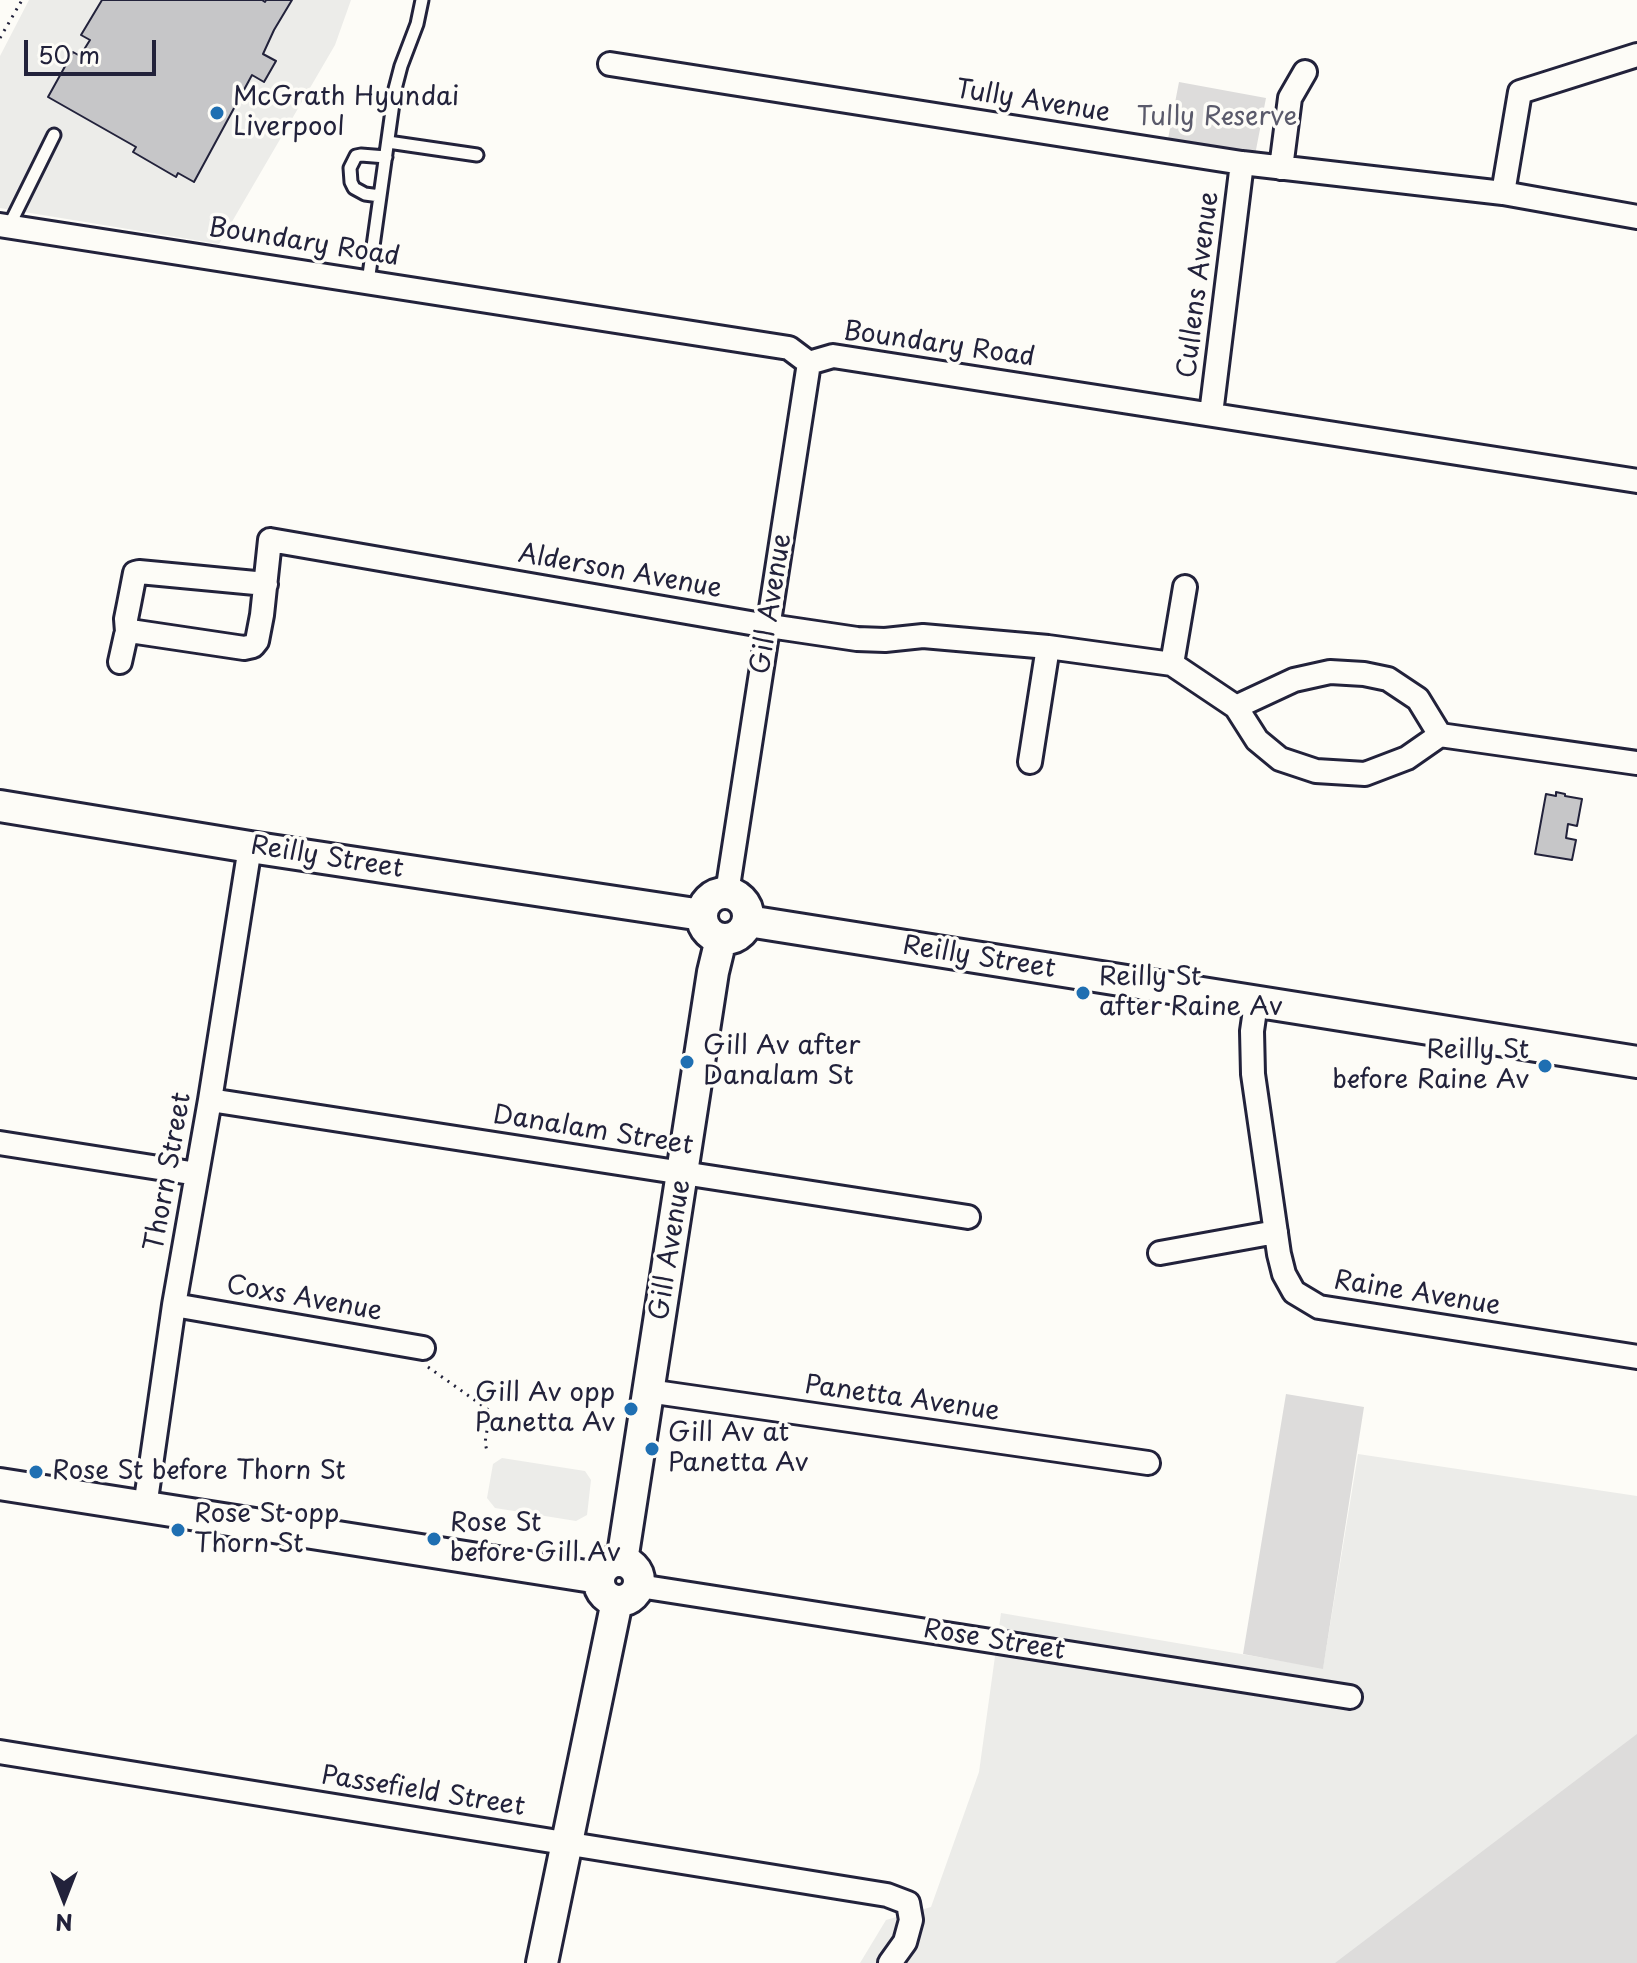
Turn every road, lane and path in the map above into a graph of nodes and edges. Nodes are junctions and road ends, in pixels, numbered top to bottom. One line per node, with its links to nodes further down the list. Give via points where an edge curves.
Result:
1 (22, 0): 3 (path)
2 (422, 0): 8 (lane, via 398,74)
3 (0, 38)
4 (1637, 55): 13 (street, via 1520,92)
5 (610, 64): 11 (street, Tully Avenue)
6 (1305, 72): 12 (street, via 1290,98)
7 (54, 135): 16 (lane)
8 (388, 142): 9 (lane); 10 (lane)
9 (477, 155)
10 (386, 157): 14 (lane); 14 (lane, via 356,156 350,168 354,188)
11 (1242, 163): 12 (street, Tully Avenue); 19 (street, Cullens Avenue)
12 (1281, 168): 13 (street, Tully Avenue)
13 (1503, 193): 15 (street, Tully Avenue)
14 (380, 196): 17 (lane)
15 (1637, 217)
16 (5, 226): 17 (street, Boundary Road, via 190,247)
17 (368, 282): 18 (street, Boundary Road, via 789,348)
18 (809, 363): 19 (street, Boundary Road, via 833,356); 23 (street, Gill Avenue)
19 (1211, 414): 20 (street, Boundary Road)
20 (1637, 481)
21 (266, 584): 23 (street, Alderson Avenue, via 270,540); 24 (street, via 253,646); 24 (street, via 135,573)
22 (1185, 587): 27 (street)
23 (769, 626): 25 (street, Alderson Avenue, via 857,639 923,636); 34 (street, Gill Avenue)
24 (127, 632): 26 (street)
25 (1048, 647): 27 (street, Alderson Avenue); 30 (street)
26 (120, 662)
27 (1172, 664): 28 (street, Alderson Avenue)
28 (1236, 707): 29 (street, via 1294,680 1330,672 1364,674 1388,679 1418,699); 29 (street, Alderson Avenue, via 1257,740 1280,759 1316,771 1365,774 1407,758)
29 (1440, 735): 31 (street)
30 (1030, 762)
31 (1637, 763)
32 (0, 806): 33 (main road, Reilly Street)
33 (250, 847): 35 (main road, Reilly Street); 40 (street, Thorn Street)
34 (727, 893): 35 (main road, via 713,896); 36 (main road, via 741,900)
35 (702, 915): 37 (main road, via 705,928)
36 (748, 921): 37 (main road, via 735,937); 38 (main road, Reilly Street)
37 (721, 939): 42 (main road, Gill Avenue)
38 (1256, 1003): 39 (main road, Reilly Street); 45 (street, Raine Avenue, via 1253,1074)
39 (1637, 1062)
40 (210, 1100): 42 (street, Danalam Street); 43 (street, Thorn Street)
41 (0, 1143): 43 (street)
42 (683, 1173): 44 (street, Danalam Street); 51 (main road, Gill Avenue)
43 (197, 1174): 47 (street, Thorn Street)
44 (968, 1217)
45 (1276, 1232): 46 (street); 50 (street, Raine Avenue, via 1284,1274 1294,1292 1319,1307)
46 (1160, 1253)
47 (174, 1305): 48 (street, Coxs Avenue); 55 (street, Thorn Street)
48 (395, 1344): 49 (street, Coxs Avenue); 52 (path, via 490,1411)
49 (423, 1348)
50 (1637, 1357)
51 (648, 1391): 53 (street, Panetta Avenue); 56 (main road, Gill Avenue)
52 (487, 1451)
53 (1148, 1463)
54 (0, 1484): 55 (main road, Rose Street)
55 (145, 1507): 56 (main road, Rose Street)
56 (619, 1582): 57 (street, Rose Street); 59 (main road, Gill Avenue)
57 (1350, 1697)
58 (0, 1752): 59 (street, Passefield Street)
59 (567, 1844): 60 (main road, Gill Avenue); 61 (street, Passefield Street, via 887,1895 908,1903 911,1920 905,1942)
60 (542, 1963)
61 (890, 1963)

